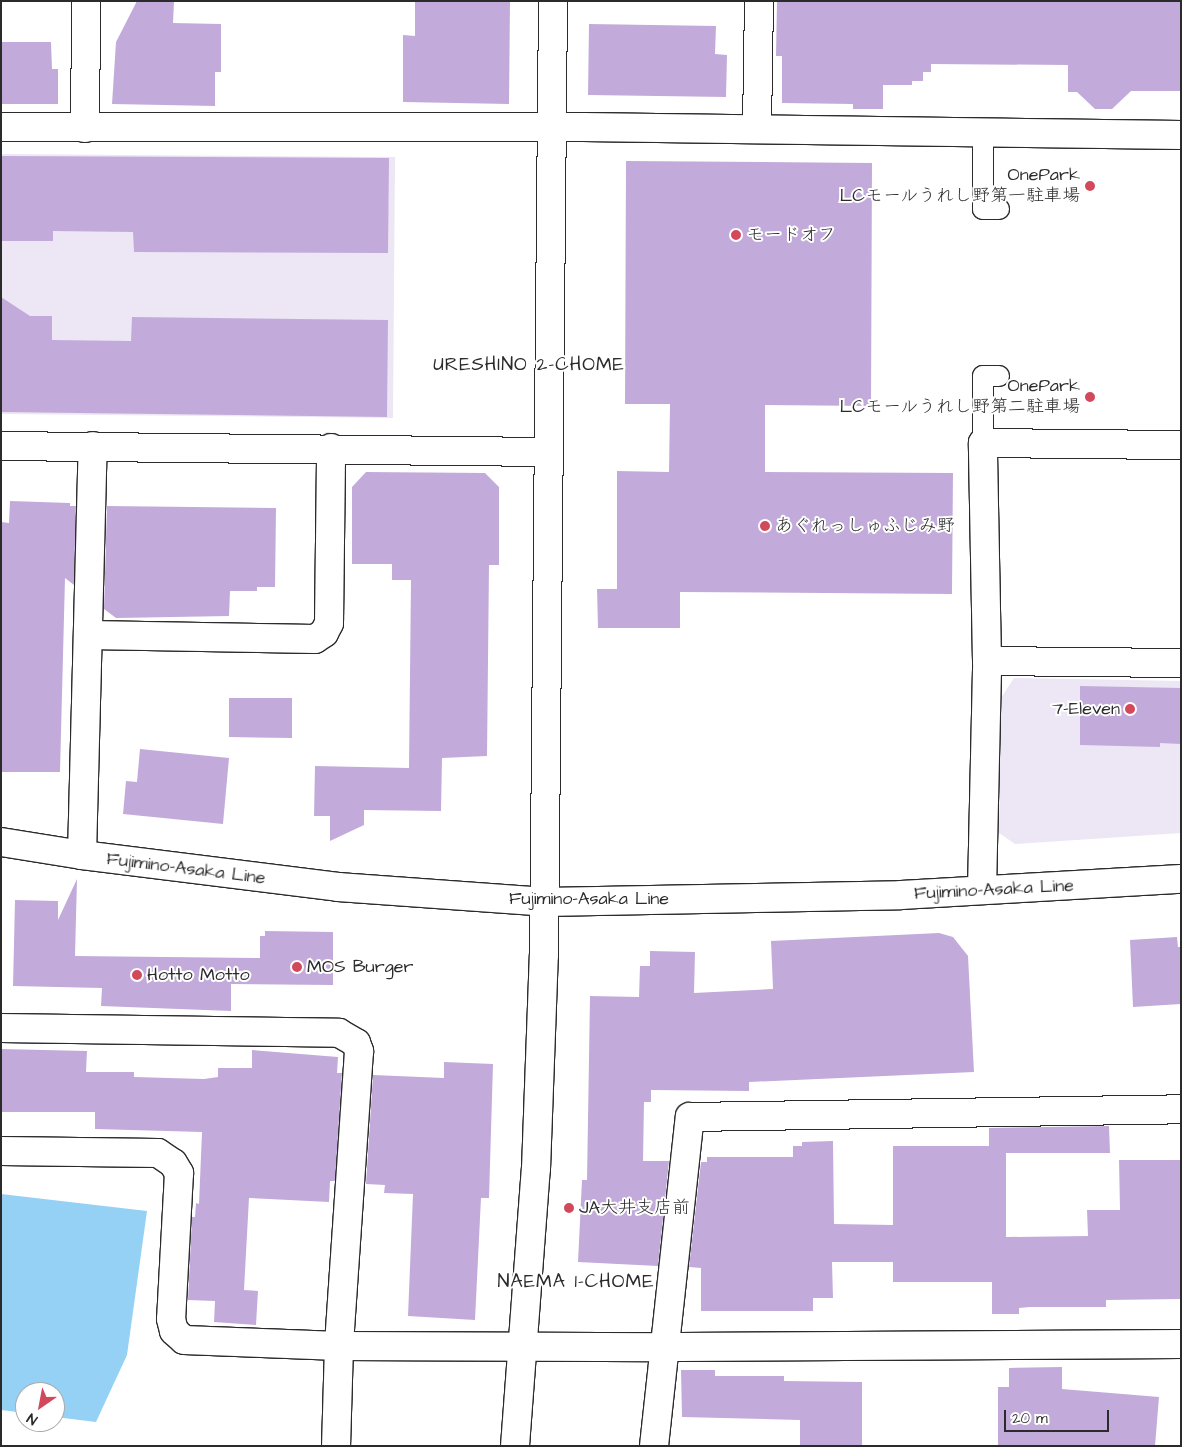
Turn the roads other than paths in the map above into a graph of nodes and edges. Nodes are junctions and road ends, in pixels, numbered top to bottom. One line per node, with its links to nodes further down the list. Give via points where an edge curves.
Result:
1 (86, 1): 6 (street)
2 (554, 1): 5 (street)
3 (759, 1): 7 (street)
4 (1, 127): 6 (street)
5 (551, 127): 6 (street); 7 (street); 17 (street)
6 (84, 128)
7 (757, 128): 8 (street)
8 (983, 134): 9 (street); 10 (lane, via 983,209)
9 (1181, 135)
10 (999, 209)
11 (1000, 376): 12 (lane, via 983,376)
12 (983, 442): 13 (street); 19 (street)
13 (1181, 445)
14 (1, 446): 15 (street)
15 (93, 446): 16 (street); 18 (street)
16 (331, 448): 17 (street); 18 (street, via 329,623 324,632 315,638)
17 (548, 452): 25 (street)
18 (89, 635): 22 (street)
19 (987, 661): 20 (street); 24 (street)
20 (1181, 663)
21 (2, 841): 22 (street, Fujimino-Asaka Line)
22 (82, 855): 25 (street, Fujimino-Asaka Line, via 338,887)
23 (1181, 879): 24 (street, Fujimino-Asaka Line)
24 (982, 890): 25 (street, Fujimino-Asaka Line, via 901,895)
25 (545, 902): 31 (street, via 536,1169)
26 (1, 1028): 30 (street, via 339,1033 349,1037 358,1051)
27 (1181, 1109): 32 (street, via 690,1117)
28 (1, 1151): 30 (street, via 158,1153 174,1163 179,1173 174,1330 184,1340 201,1342)
29 (1181, 1344): 32 (street)
30 (339, 1346): 31 (street); 33 (street)
31 (524, 1346): 32 (street); 34 (street)
32 (666, 1347): 35 (street)
33 (336, 1446)
34 (515, 1446)
35 (654, 1446)

